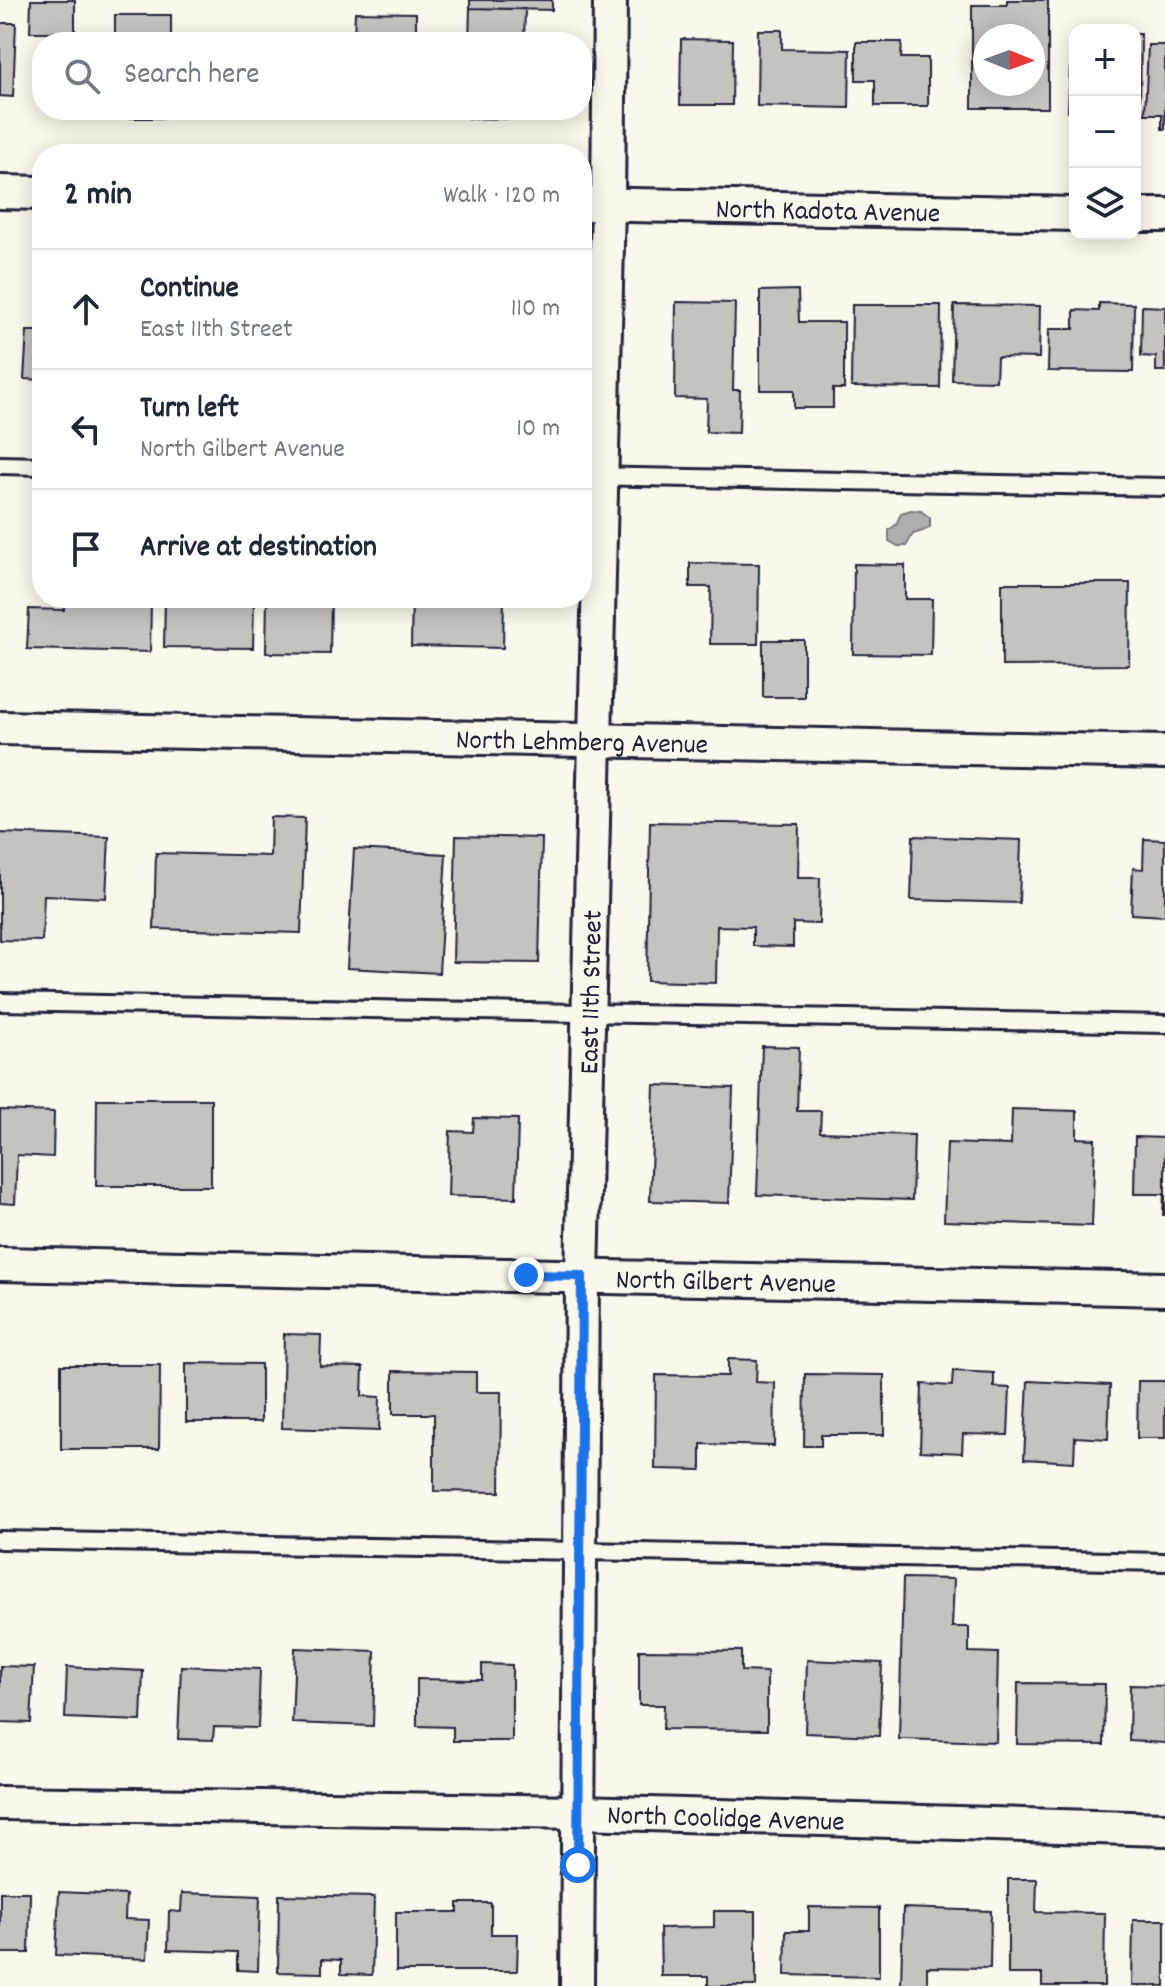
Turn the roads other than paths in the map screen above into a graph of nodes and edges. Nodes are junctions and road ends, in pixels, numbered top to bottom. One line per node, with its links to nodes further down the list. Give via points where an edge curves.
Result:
1 (610, 0): 4 (street, East 11th Street)
2 (0, 192): 3 (street)
3 (32, 193)
4 (595, 204): 5 (street, North Kadota Avenue); 8 (street, East 11th Street)
5 (1069, 214)
6 (1141, 215): 7 (street)
7 (1165, 215)
8 (592, 408)
9 (0, 465): 10 (lane)
10 (32, 466)
11 (592, 476): 12 (lane)
12 (1165, 487)
13 (592, 564): 15 (street, East 11th Street)
14 (0, 728): 15 (street, North Lehmberg Avenue)
15 (594, 740): 16 (street, North Lehmberg Avenue); 18 (street, East 11th Street)
16 (1165, 752)
17 (0, 1002): 18 (lane)
18 (588, 1013): 19 (lane); 21 (street, East 11th Street)
19 (1165, 1024)
20 (0, 1264): 21 (street, North Gilbert Avenue)
21 (582, 1276): 22 (street, North Gilbert Avenue); 24 (street, East 11th Street)
22 (1165, 1289)
23 (0, 1540): 24 (lane)
24 (580, 1551): 25 (lane); 27 (street, East 11th Street)
25 (1165, 1562)
26 (0, 1803): 27 (street, North Coolidge Avenue)
27 (579, 1812): 28 (street, North Coolidge Avenue); 29 (street, East 11th Street)
28 (1165, 1829)
29 (577, 1986)

